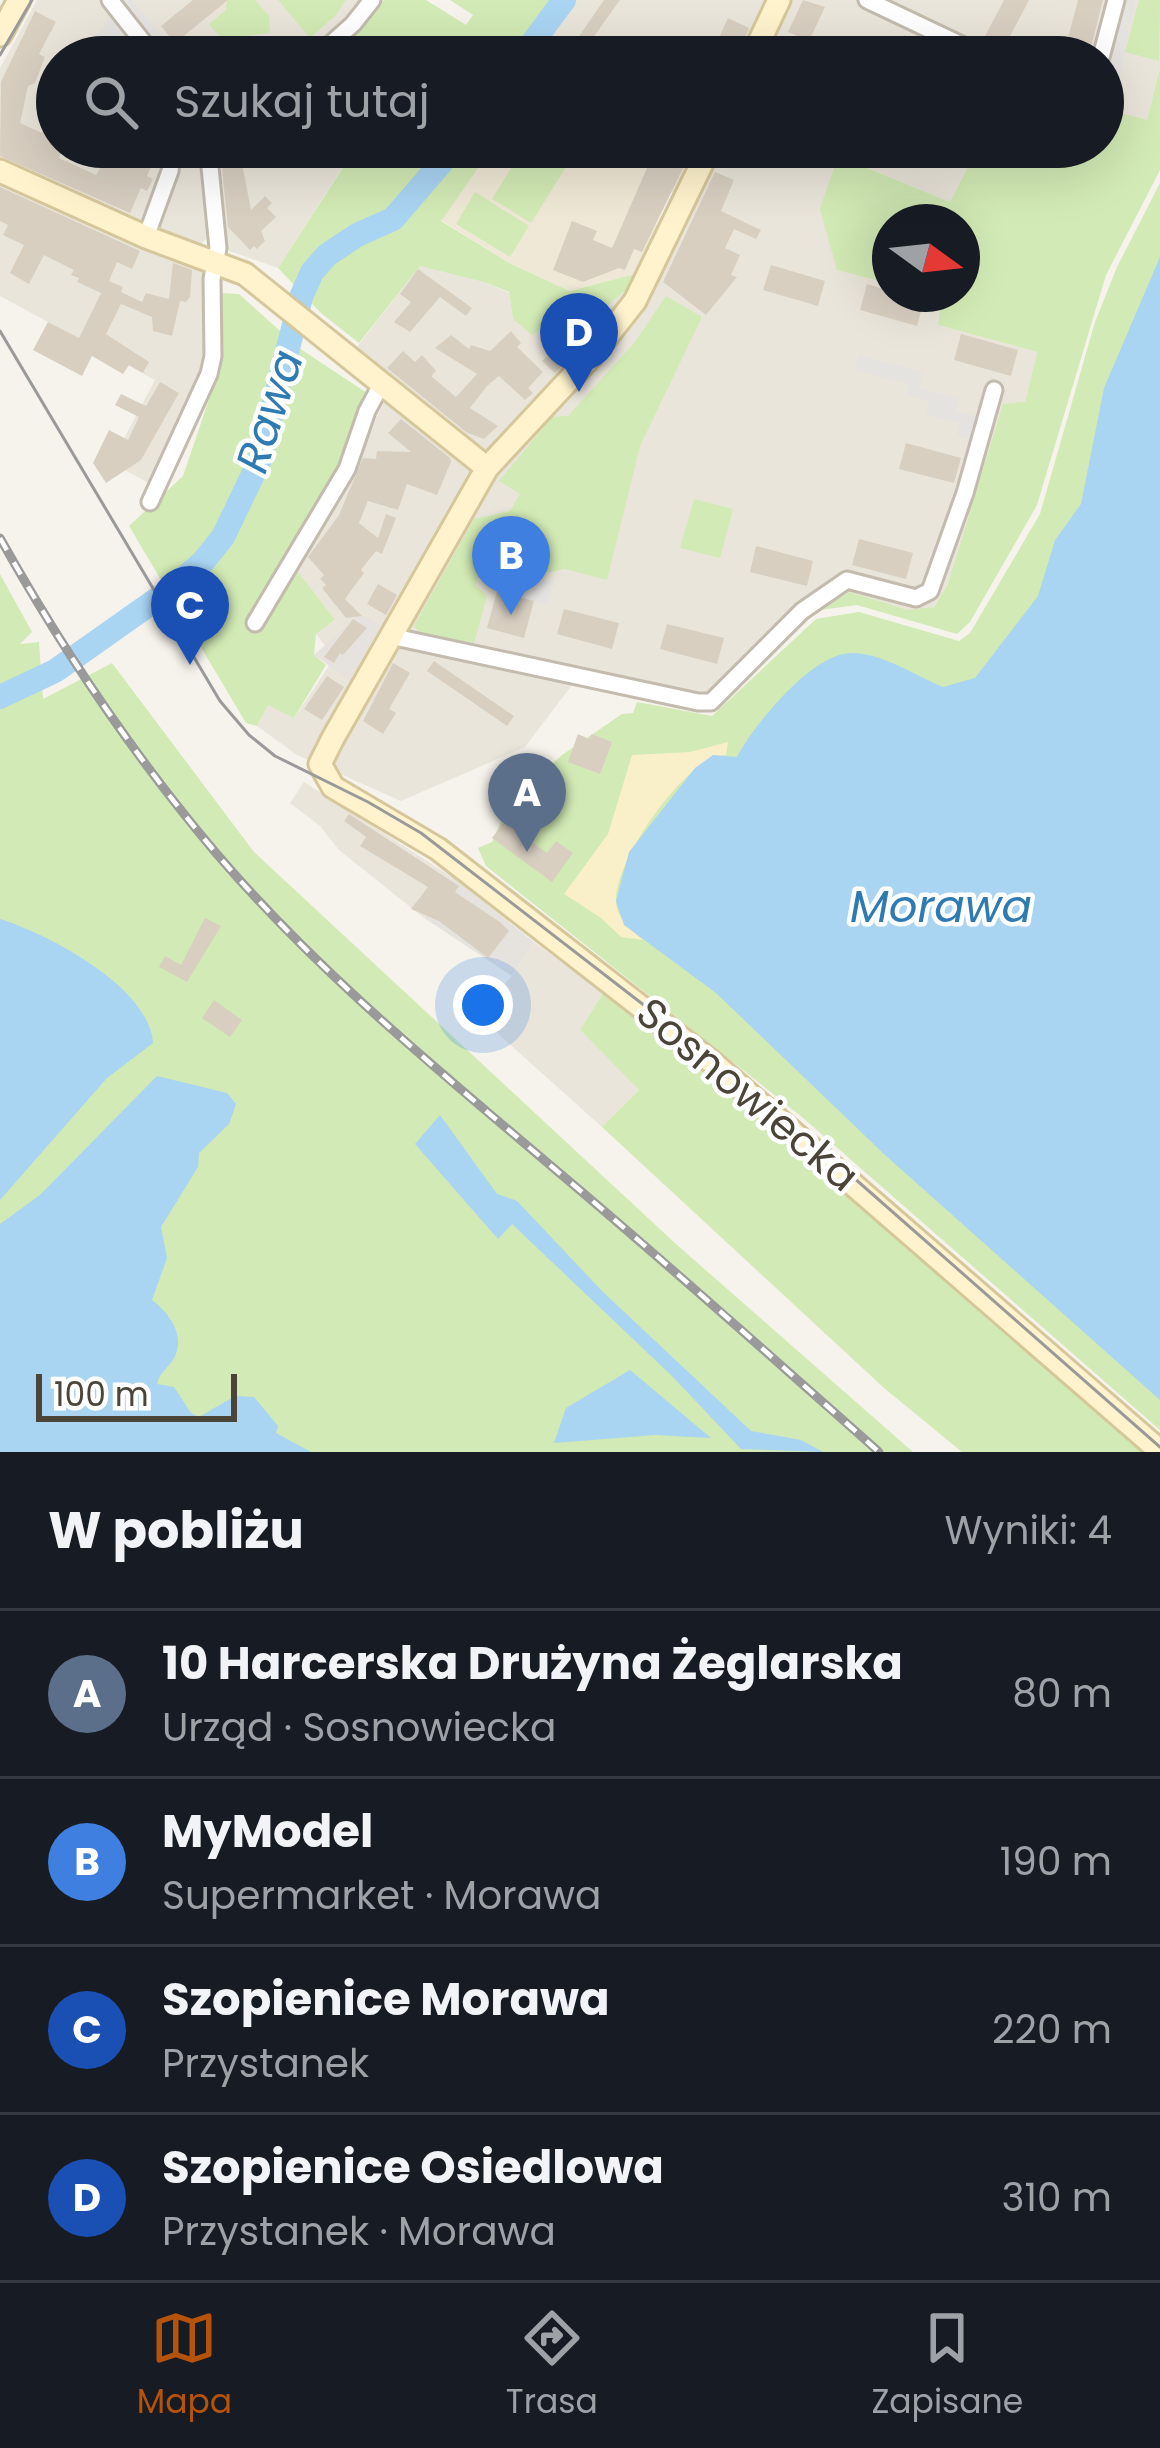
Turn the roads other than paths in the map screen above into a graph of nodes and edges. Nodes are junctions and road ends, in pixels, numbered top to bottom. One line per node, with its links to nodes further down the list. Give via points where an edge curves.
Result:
1 (19, 0): 7 (street)
2 (110, 0): 8 (street)
3 (373, 0): 9 (street)
4 (779, 0): 10 (street)
5 (867, 0): 11 (street)
6 (1116, 0): 12 (street)
7 (0, 35)
8 (138, 36)
9 (340, 36)
10 (762, 36)
11 (943, 36)
12 (1107, 36)
13 (170, 168): 17 (street)
14 (207, 168): 18 (street)
15 (700, 168): 21 (street, via 629,311)
16 (0, 171): 17 (street)
17 (146, 237): 18 (street)
18 (215, 261): 19 (street, via 249,276); 22 (street, via 209,374)
19 (382, 383): 21 (street); 23 (street, via 347,469)
20 (994, 390): 24 (street, via 930,591 916,598 847,580 802,610 711,702)
21 (487, 468): 24 (street)
22 (150, 502)
23 (254, 623)
24 (390, 636): 25 (street, Sosnowiecka, via 320,764 333,787 438,849 713,1063)
25 (1160, 1450)

